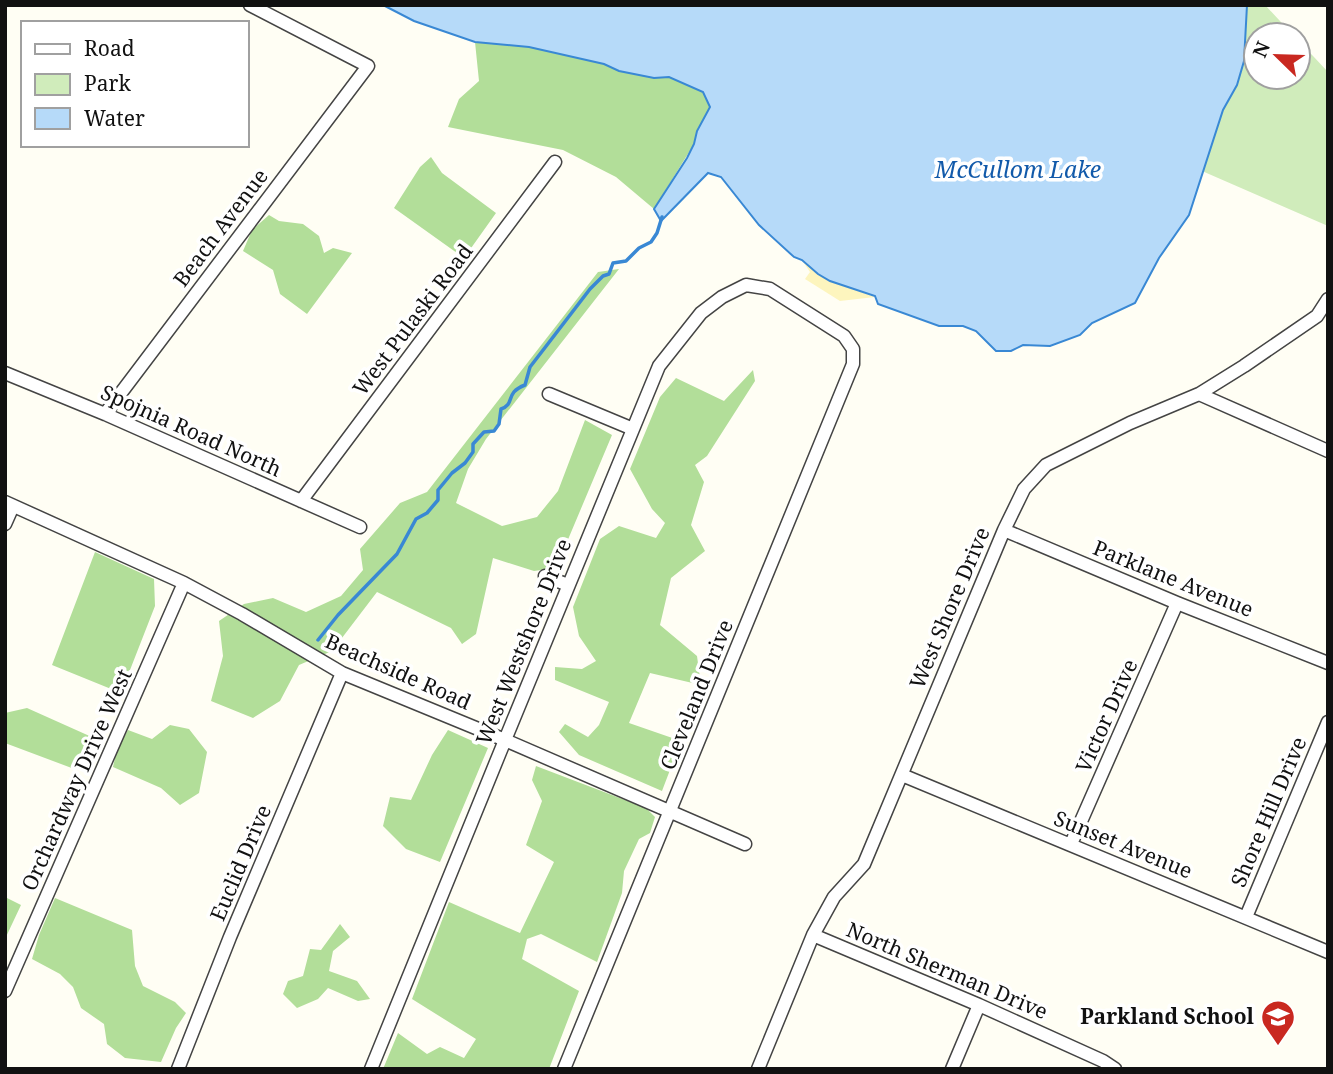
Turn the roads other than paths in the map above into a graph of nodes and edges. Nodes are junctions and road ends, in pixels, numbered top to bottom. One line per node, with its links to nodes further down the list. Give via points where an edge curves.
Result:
1 (250, 5): 8 (street, Beach Avenue, via 368,66)
2 (555, 162): 11 (street, West Pulaski Road)
3 (1328, 299): 7 (street, West Shore Drive, via 1317,316)
4 (844, 336): 9 (street, West Westshore Drive, via 770,289 746,285 701,313 659,366); 25 (street, Cleveland Drive, via 853,349 853,365)
5 (5, 373): 8 (street, Spojnia Road North)
6 (550, 394): 9 (street)
7 (1199, 394): 10 (street); 15 (street, West Shore Drive, via 1046,465 1024,489)
8 (105, 414): 11 (street, Spojnia Road North)
9 (633, 429): 18 (street, West Westshore Drive)
10 (1328, 451)
11 (301, 501): 14 (street, Spojnia Road North)
12 (9, 504): 13 (street); 17 (street, Beachside Road)
13 (5, 524)
14 (360, 527)
15 (1004, 530): 19 (street, Parklane Avenue); 24 (street, West Shore Drive)
16 (545, 576): 18 (street)
17 (184, 583): 21 (street, Beachside Road); 31 (street, Orchardway Drive West)
18 (568, 585): 23 (street, West Westshore Drive)
19 (1177, 603): 20 (street, Parklane Avenue); 27 (street, Victor Drive)
20 (1328, 663)
21 (342, 673): 23 (street, Beachside Road); 33 (street, Euclid Drive)
22 (1328, 722): 28 (street, Shore Hill Drive)
23 (505, 740): 25 (street, Beachside Road); 34 (street, West Westshore Drive)
24 (902, 775): 27 (street, Sunset Avenue); 29 (street, West Shore Drive, via 864,864 834,897)
25 (670, 811): 26 (street, Beachside Road); 35 (street, Cleveland Drive)
26 (745, 844)
27 (1071, 844): 28 (street, Sunset Avenue)
28 (1246, 917): 30 (street, Sunset Avenue)
29 (813, 935): 32 (street, North Sherman Drive); 36 (street, West Shore Drive)
30 (1328, 952)
31 (5, 991)
32 (979, 1004): 37 (street); 38 (street, North Sherman Drive)
33 (178, 1069)
34 (371, 1069)
35 (564, 1069)
36 (758, 1069)
37 (952, 1069)
38 (1115, 1069)

